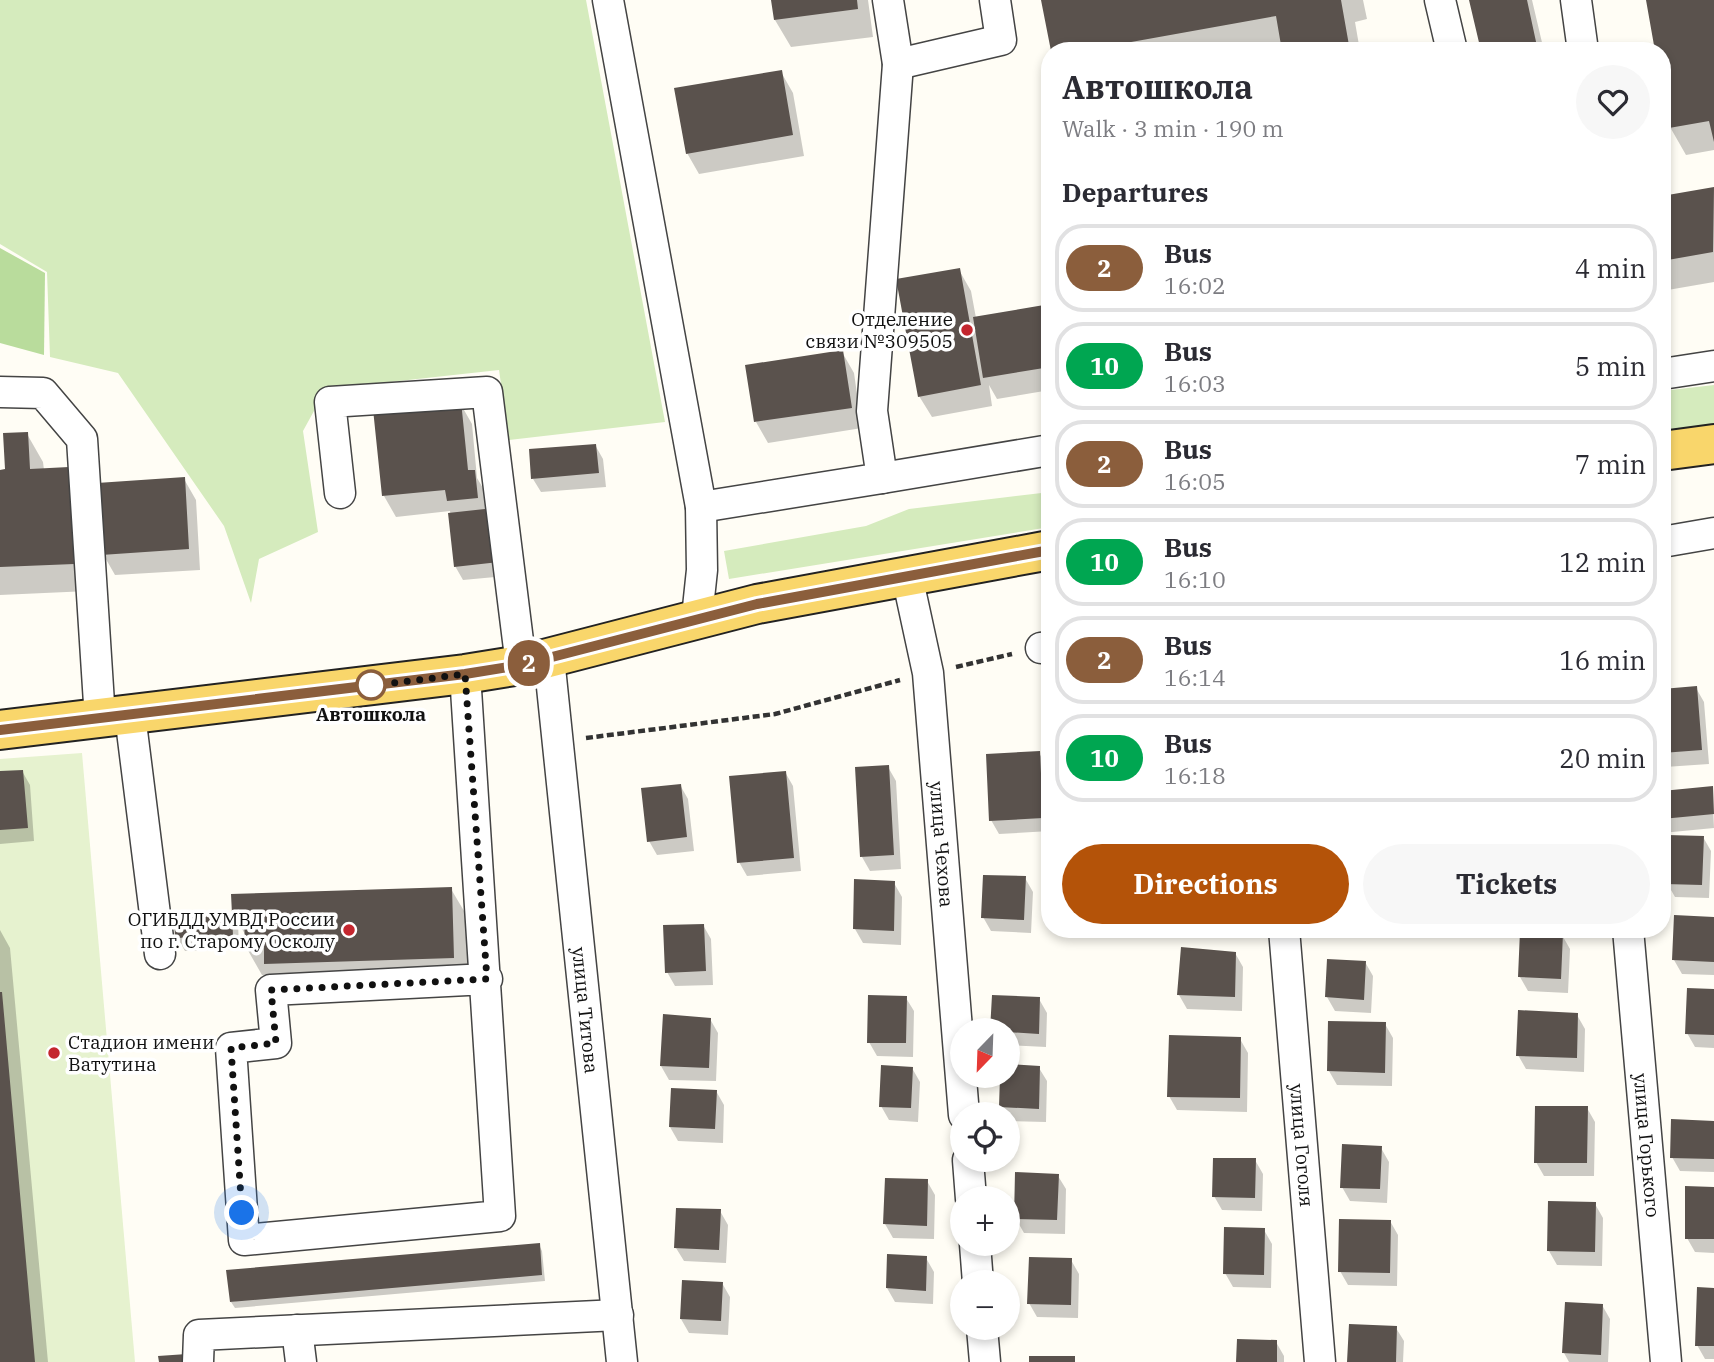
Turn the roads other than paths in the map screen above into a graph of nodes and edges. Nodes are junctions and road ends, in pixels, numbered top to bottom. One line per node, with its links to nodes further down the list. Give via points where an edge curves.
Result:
1 (608, 0): 17 (street)
2 (888, 0): 8 (street)
3 (995, 0): 8 (street, via 1001,40)
4 (1440, 0): 6 (street)
5 (1576, 0): 7 (street)
6 (1450, 42)
7 (1582, 42)
8 (898, 64): 15 (street, via 872,411)
9 (1714, 366): 10 (street)
10 (1671, 373)
11 (0, 392): 25 (street, via 43,393 82,439)
12 (1714, 444): 13 (main road)
13 (1671, 450)
14 (1041, 452): 15 (street)
15 (882, 478): 17 (street)
16 (340, 493): 23 (street, улица Титова, via 330,402 487,392)
17 (701, 507): 22 (street)
18 (1714, 533): 19 (street)
19 (1671, 540)
20 (1041, 552): 21 (main road)
21 (907, 576): 22 (main road); 31 (street, улица Чехова, via 928,673)
22 (697, 617): 23 (main road)
23 (535, 661): 24 (main road); 32 (street, улица Титова, via 559,741)
24 (465, 674): 25 (main road); 30 (street)
25 (115, 717): 26 (main road); 29 (street)
26 (0, 730)
27 (1285, 938): 39 (street, улица Гоголя)
28 (1629, 938): 40 (street, улица Горького)
29 (160, 954)
30 (487, 979): 30 (street, via 500,1216 244,1240 231,1048 276,1043 271,990)
31 (963, 1102)
32 (618, 1315): 33 (street); 37 (street, улица Титова)
33 (297, 1330): 35 (street, via 199,1335); 36 (street)
34 (983, 1340): 38 (street)
35 (198, 1362)
36 (301, 1362)
37 (622, 1362)
38 (985, 1362)
39 (1320, 1362)
40 (1666, 1362)

